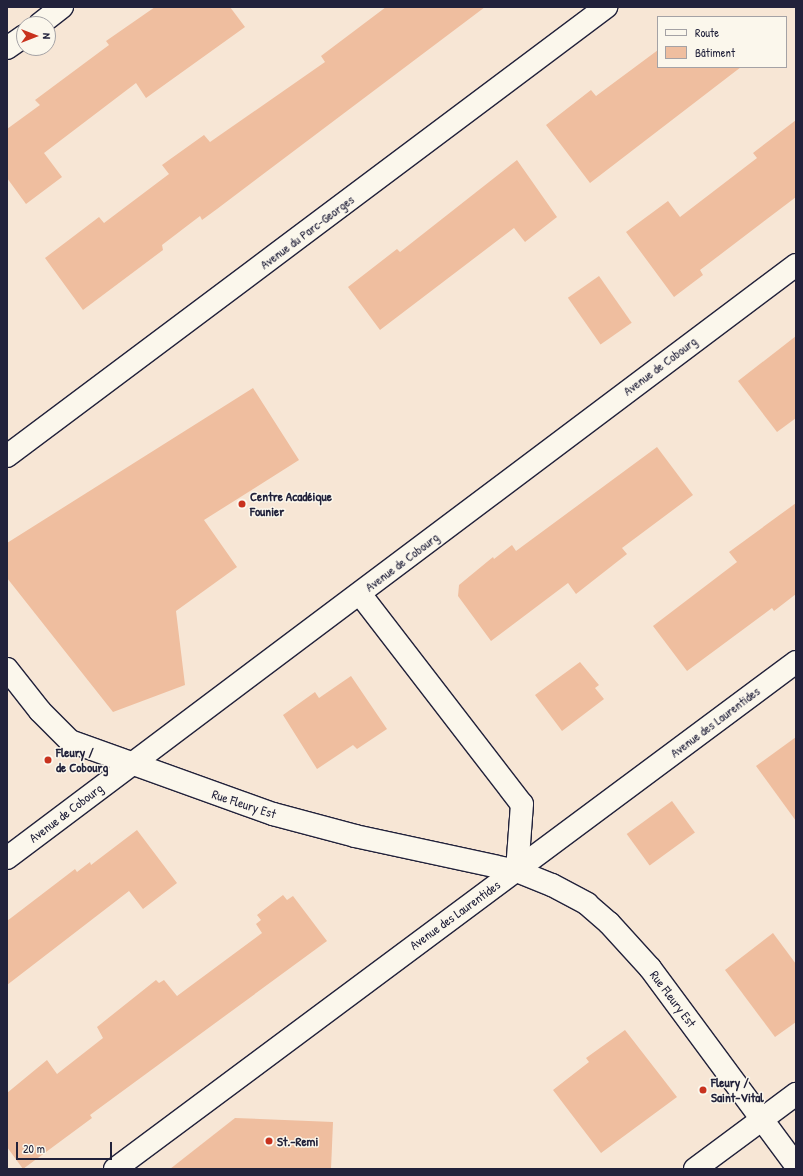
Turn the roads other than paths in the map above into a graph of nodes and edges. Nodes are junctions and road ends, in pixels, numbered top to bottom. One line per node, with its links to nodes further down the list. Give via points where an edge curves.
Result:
1 (62, 7): 3 (street)
2 (606, 7): 7 (street, Avenue du Parc-Georges)
3 (50, 16)
4 (16, 42): 5 (street)
5 (7, 48)
6 (796, 264): 8 (street, Avenue de Cobourg)
7 (7, 456)
8 (360, 594): 11 (street, Avenue de Cobourg); 13 (street, via 522,804)
9 (796, 662): 13 (street, Avenue des Laurentides)
10 (7, 669): 11 (street, Rue Fleury Est, via 40,711 70,741)
11 (130, 763): 12 (street, Avenue de Cobourg); 13 (street, Rue Fleury Est, via 231,800 347,834)
12 (7, 858)
13 (517, 871): 15 (street, Rue Fleury Est, via 552,885 587,904 620,934 650,968); 17 (street, Avenue des Laurentides)
14 (796, 1094): 15 (street)
15 (762, 1120): 16 (street, Rue Fleury Est); 18 (street)
16 (796, 1166)
17 (115, 1169)
18 (695, 1169)

